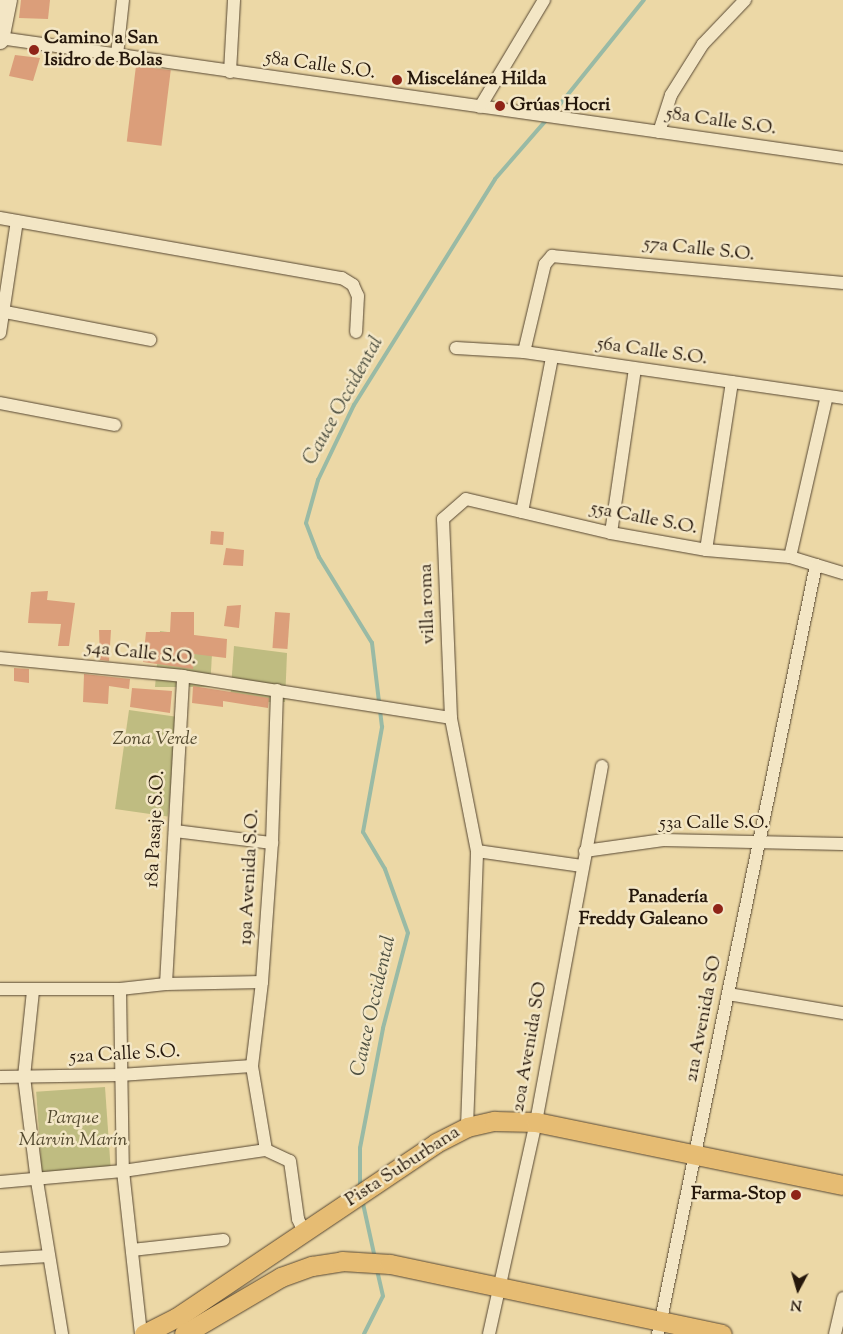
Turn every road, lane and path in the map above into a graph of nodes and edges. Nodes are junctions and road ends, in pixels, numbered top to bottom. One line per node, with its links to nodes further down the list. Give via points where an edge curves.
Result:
1 (8, 0): 6 (street)
2 (123, 0): 7 (street)
3 (234, 0): 8 (street)
4 (544, 0): 9 (street)
5 (745, 0): 10 (street, via 703,44 671,95)
6 (0, 39): 7 (street, 58a Calle S.O.)
7 (116, 55): 8 (street, 58a Calle S.O.)
8 (230, 72): 9 (street, 58a Calle S.O.)
9 (480, 107): 10 (street, 58a Calle S.O.)
10 (659, 132): 11 (street, 58a Calle S.O.)
11 (843, 158)
12 (0, 218): 13 (street)
13 (17, 221): 15 (street); 16 (street, via 342,278 353,285 358,296)
14 (843, 283): 20 (street, 57a Calle S.O., via 552,256 545,264)
15 (2, 311): 17 (street); 18 (street)
16 (356, 332)
17 (0, 333)
18 (150, 340)
19 (456, 348): 20 (street, 56a Calle S.O.)
20 (524, 352): 21 (street, 56a Calle S.O.)
21 (552, 357): 22 (street, 56a Calle S.O.); 29 (street)
22 (635, 369): 23 (street, 56a Calle S.O.); 30 (street)
23 (732, 382): 24 (street, 56a Calle S.O.); 31 (street)
24 (827, 396): 25 (street, 56a Calle S.O.); 32 (street)
25 (843, 398)
26 (0, 403): 27 (street)
27 (115, 426)
28 (466, 499): 29 (street, 55a Calle S.O.); 38 (street, villa roma, via 443,520)
29 (522, 512): 30 (street, 55a Calle S.O.)
30 (611, 533): 31 (street, 55a Calle S.O.)
31 (706, 550): 32 (street, 55a Calle S.O.)
32 (790, 556): 33 (street, 55a Calle S.O.)
33 (816, 564): 34 (street, 55a Calle S.O.); 41 (street, 21a Avenida SO)
34 (843, 573)
35 (0, 658): 36 (street, 54a Calle S.O.)
36 (183, 676): 37 (street, 54a Calle S.O.); 40 (street, 18a Pasaje S.O.)
37 (277, 690): 38 (street); 42 (street, 19a Avenida S.O.)
38 (451, 718): 44 (street, villa roma)
39 (602, 766): 45 (street, 20a Avenida SO)
40 (175, 831): 42 (street); 48 (street, 18a Pasaje S.O.)
41 (759, 842): 43 (street, 53a Calle S.O.); 45 (street, 53a Calle S.O., via 663,840); 52 (street, 21a Avenida SO)
42 (272, 843): 47 (street, 19a Avenida S.O.)
43 (843, 844)
44 (477, 851): 46 (street); 59 (street, villa roma)
45 (585, 851): 46 (street, 20a Avenida SO)
46 (582, 866): 58 (street, 20a Avenida SO)
47 (262, 982): 48 (street); 54 (street, 19a Avenida S.O.)
48 (166, 984): 50 (street)
49 (0, 989): 51 (street)
50 (120, 989): 51 (street); 55 (street)
51 (33, 991): 57 (street)
52 (728, 994): 53 (street); 61 (street, 21a Avenida SO)
53 (843, 1013)
54 (252, 1066): 55 (street, 52a Calle S.O.); 60 (street, 19a Avenida S.O.)
55 (120, 1075): 57 (street, 52a Calle S.O.); 62 (street)
56 (0, 1077): 57 (street, 52a Calle S.O.)
57 (24, 1078): 63 (street)
58 (536, 1122): 59 (main road, Pista Suburbana, via 494,1121); 61 (main road, Pista Suburbana); 71 (street, 20a Avenida SO)
59 (467, 1126): 66 (main road, Pista Suburbana)
60 (266, 1150): 62 (street); 66 (street, via 290,1161 298,1219)
61 (696, 1155): 65 (main road, Pista Suburbana); 73 (street, 21a Avenida SO)
62 (123, 1171): 63 (street); 68 (street)
63 (37, 1181): 64 (street); 69 (street)
64 (0, 1182)
65 (843, 1185)
66 (304, 1232): 75 (main road, Pista Suburbana, via 176,1318)
67 (223, 1240): 68 (street)
68 (132, 1250): 75 (street)
69 (49, 1256): 70 (street); 74 (street)
70 (0, 1259)
71 (500, 1286): 73 (main road); 76 (main road, via 390,1264 342,1261 312,1266 281,1277); 77 (street, 20a Avenida SO)
72 (843, 1298): 79 (street)
73 (659, 1328): 78 (main road)
74 (62, 1334)
75 (142, 1334)
76 (184, 1334)
77 (489, 1334)
78 (722, 1334)
79 (835, 1334)

